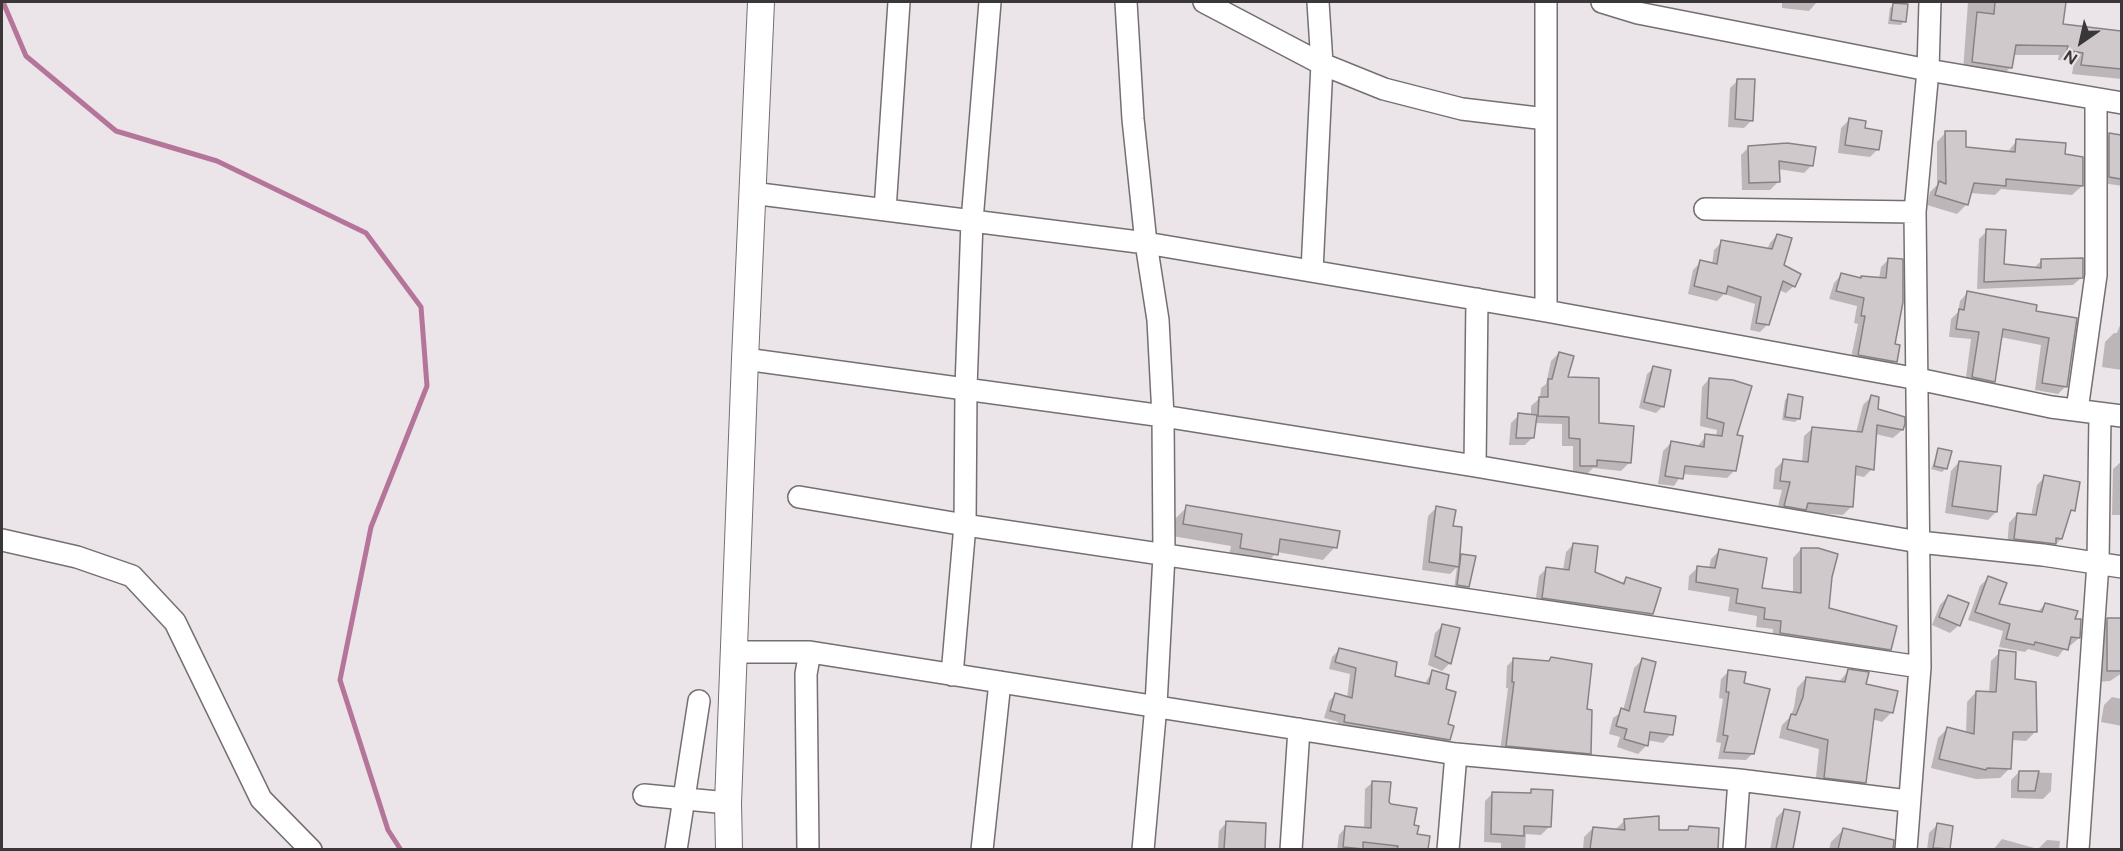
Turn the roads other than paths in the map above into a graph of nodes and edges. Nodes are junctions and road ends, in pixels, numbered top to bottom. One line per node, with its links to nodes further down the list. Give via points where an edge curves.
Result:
1 (761, 2): 16 (main road)
2 (899, 2): 18 (street)
3 (990, 2): 20 (street)
4 (1126, 2): 21 (street)
5 (1204, 2): 11 (street)
6 (1318, 2): 11 (street)
7 (1546, 2): 15 (street)
8 (1602, 2): 10 (street)
9 (1930, 2): 12 (street)
10 (1638, 7): 12 (street)
11 (1322, 64): 15 (street, via 1384,89 1462,109); 22 (street)
12 (1928, 70): 13 (street); 19 (street)
13 (2096, 99): 14 (street); 28 (street, via 2096,275)
14 (2121, 103)
15 (1546, 119): 24 (street)
16 (752, 193): 18 (street); 25 (main road)
17 (1706, 209): 19 (street)
18 (885, 210): 20 (street)
19 (1915, 212): 26 (street)
20 (972, 221): 21 (street); 27 (street)
21 (1146, 243): 22 (street); 30 (street, via 1158,321)
22 (1312, 271): 23 (street)
23 (1477, 299): 24 (street); 32 (street)
24 (1546, 311): 26 (street)
25 (745, 359): 27 (street); 40 (main road)
26 (1918, 379): 28 (street); 36 (street)
27 (966, 388): 30 (street); 34 (street)
28 (2076, 410): 29 (street)
29 (2100, 414): 31 (street); 38 (street)
30 (1163, 416): 32 (street); 37 (street)
31 (2121, 416)
32 (1475, 466): 36 (street)
33 (799, 497): 34 (street)
34 (965, 525): 37 (street); 43 (street)
35 (2, 540): 54 (street, via 77,557 132,576 175,622 261,799)
36 (1919, 542): 38 (street); 42 (street)
37 (1164, 555): 42 (street); 46 (street)
38 (2098, 563): 39 (street); 64 (street)
39 (2121, 567)
40 (736, 651): 41 (street); 53 (main road)
41 (810, 652): 43 (street); 57 (street, via 806,674)
42 (1920, 667): 52 (street)
43 (952, 675): 44 (street)
44 (1000, 682): 46 (street); 58 (street)
45 (699, 701): 51 (street)
46 (1156, 705): 47 (street); 59 (street)
47 (1299, 729): 48 (street); 60 (street)
48 (1456, 754): 49 (street); 61 (street)
49 (1739, 780): 52 (street); 62 (street)
50 (644, 795): 51 (street)
51 (683, 800): 53 (street); 55 (street)
52 (1908, 801): 63 (street)
53 (728, 803): 56 (main road)
54 (311, 849)
55 (676, 849)
56 (729, 849)
57 (808, 849)
58 (982, 849)
59 (1143, 849)
60 (1292, 849)
61 (1448, 849)
62 (1734, 849)
63 (1906, 849)
64 (2078, 849)

